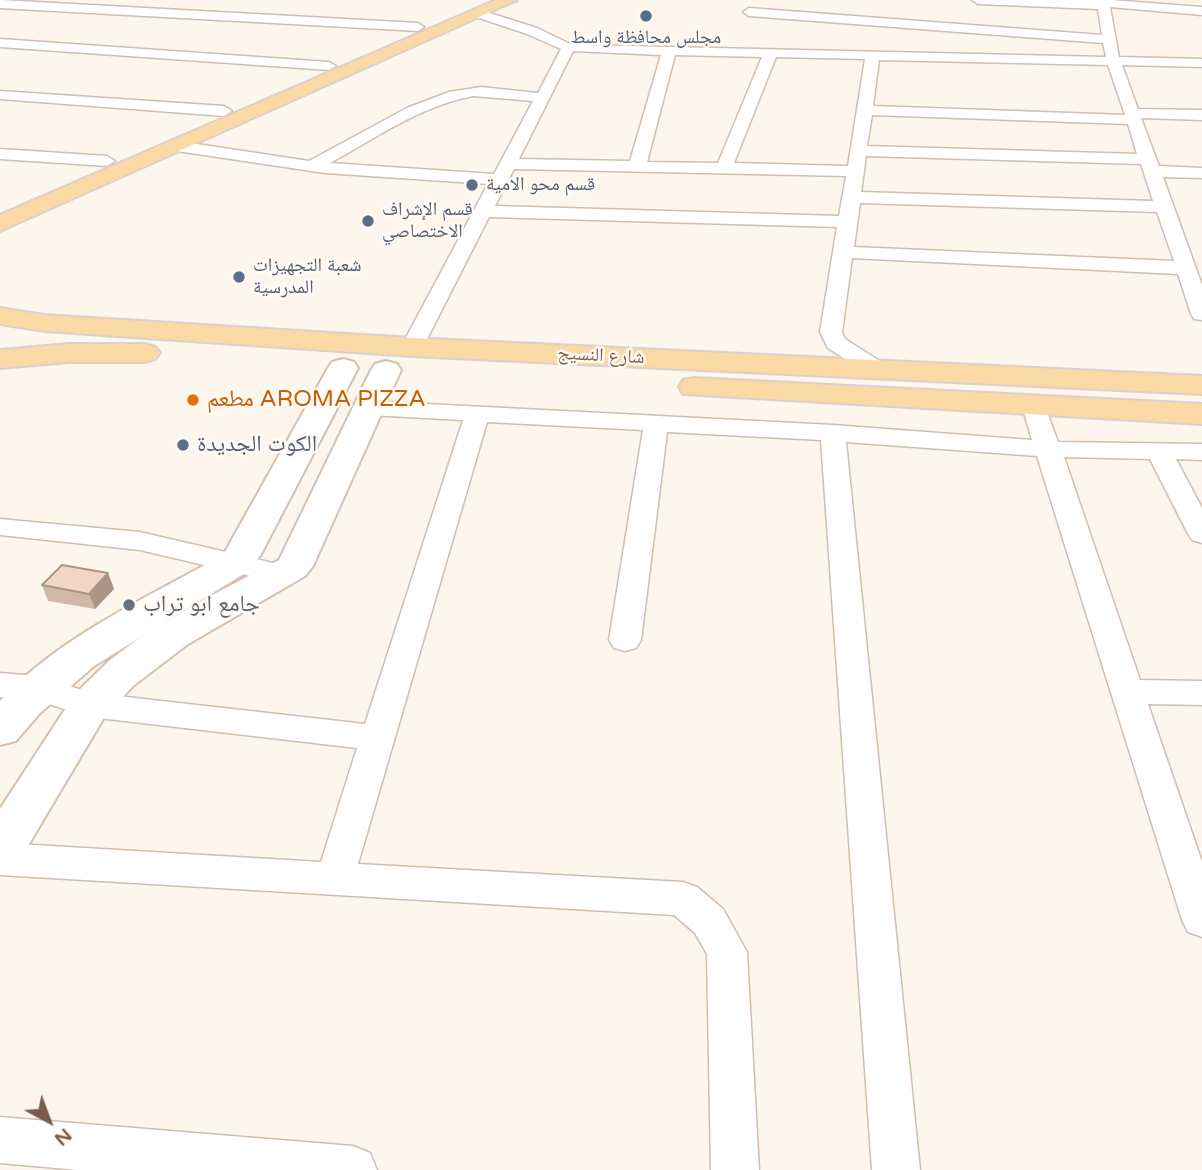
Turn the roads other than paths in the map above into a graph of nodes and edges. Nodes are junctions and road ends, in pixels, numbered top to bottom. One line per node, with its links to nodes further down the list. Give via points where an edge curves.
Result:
1 (67, 0): 7 (street)
2 (213, 0): 11 (street)
3 (509, 0): 9 (main road)
4 (757, 0): 15 (street, via 746,17)
5 (978, 0): 8 (street)
6 (0, 4): 7 (street)
7 (42, 5): 11 (street); 13 (street)
8 (1104, 5): 10 (street); 12 (street); 15 (street)
9 (480, 6): 14 (main road); 17 (street); 25 (main road)
10 (1202, 11)
11 (197, 15): 14 (street)
12 (1202, 17)
13 (15, 19)
14 (418, 27): 23 (main road)
15 (1109, 38): 21 (street)
16 (0, 43): 23 (street)
17 (569, 47): 18 (street); 28 (street)
18 (669, 51): 19 (street, via 726,47); 38 (street)
19 (771, 53): 20 (street); 39 (street)
20 (873, 55): 21 (street); 27 (street)
21 (1113, 60): 22 (street); 29 (street)
22 (1202, 63)
23 (329, 66): 24 (main road)
24 (283, 86): 25 (main road); 30 (main road)
25 (304, 89): 32 (main road)
26 (0, 96): 30 (street)
27 (871, 97): 29 (street); 33 (street)
28 (542, 98): 37 (street, via 481,92 451,96); 41 (street)
29 (1127, 108): 31 (street); 36 (street)
30 (224, 111): 35 (main road)
31 (1202, 115)
32 (177, 146): 37 (street); 48 (main road)
33 (859, 151): 36 (street); 40 (street)
34 (0, 154): 35 (street)
35 (107, 161): 45 (main road)
36 (1150, 165): 42 (street); 44 (street)
37 (312, 166): 41 (street)
38 (637, 167): 39 (street); 41 (street)
39 (724, 168): 40 (street)
40 (856, 171): 43 (street)
41 (504, 172): 46 (street)
42 (1202, 173)
43 (851, 197): 44 (street); 47 (street)
44 (1165, 207): 49 (street)
45 (0, 208)
46 (483, 211): 47 (street); 55 (street)
47 (848, 222): 51 (street)
48 (0, 224)
49 (1178, 245): 50 (street); 52 (street)
50 (1202, 246)
51 (843, 252): 52 (street); 58 (street, via 832,337)
52 (1186, 268): 53 (street)
53 (1202, 314)
54 (0, 316): 55 (main road, شارع النسيج)
55 (399, 358): 57 (main road, شارع النسيج); 58 (main road, شارع النسيج); 60 (main road, شارع النسيج); 61 (street)
56 (0, 359): 57 (main road, شارع النسيج, via 130,352)
57 (343, 368): 71 (street)
58 (878, 370): 59 (main road, شارع النسيج)
59 (1202, 385)
60 (1034, 406): 63 (main road, شارع النسيج); 66 (street)
61 (369, 408): 62 (street); 72 (street, via 307,547 292,568)
62 (477, 414): 64 (street); 80 (street)
63 (1202, 414)
64 (656, 424): 65 (street); 73 (street)
65 (833, 433): 66 (street); 88 (street)
66 (1048, 449): 67 (street); 76 (street)
67 (1158, 450): 68 (street); 70 (street)
68 (1202, 452)
69 (0, 527): 71 (street, via 140,541)
70 (1202, 534)
71 (234, 564): 72 (street); 75 (street, via 96,643)
72 (280, 574): 78 (street, via 167,638 135,661)
73 (625, 640)
74 (0, 685): 75 (street)
75 (38, 688): 78 (street); 79 (street)
76 (1127, 692): 77 (street); 84 (street)
77 (1202, 693)
78 (90, 705): 80 (street); 81 (street)
79 (0, 729)
80 (378, 738): 83 (street)
81 (0, 850)
82 (0, 859): 83 (street)
83 (335, 877): 87 (street, via 672,897 695,907 727,952)
84 (1202, 920)
85 (0, 1140): 86 (street)
86 (353, 1170)
87 (735, 1170)
88 (896, 1170)

